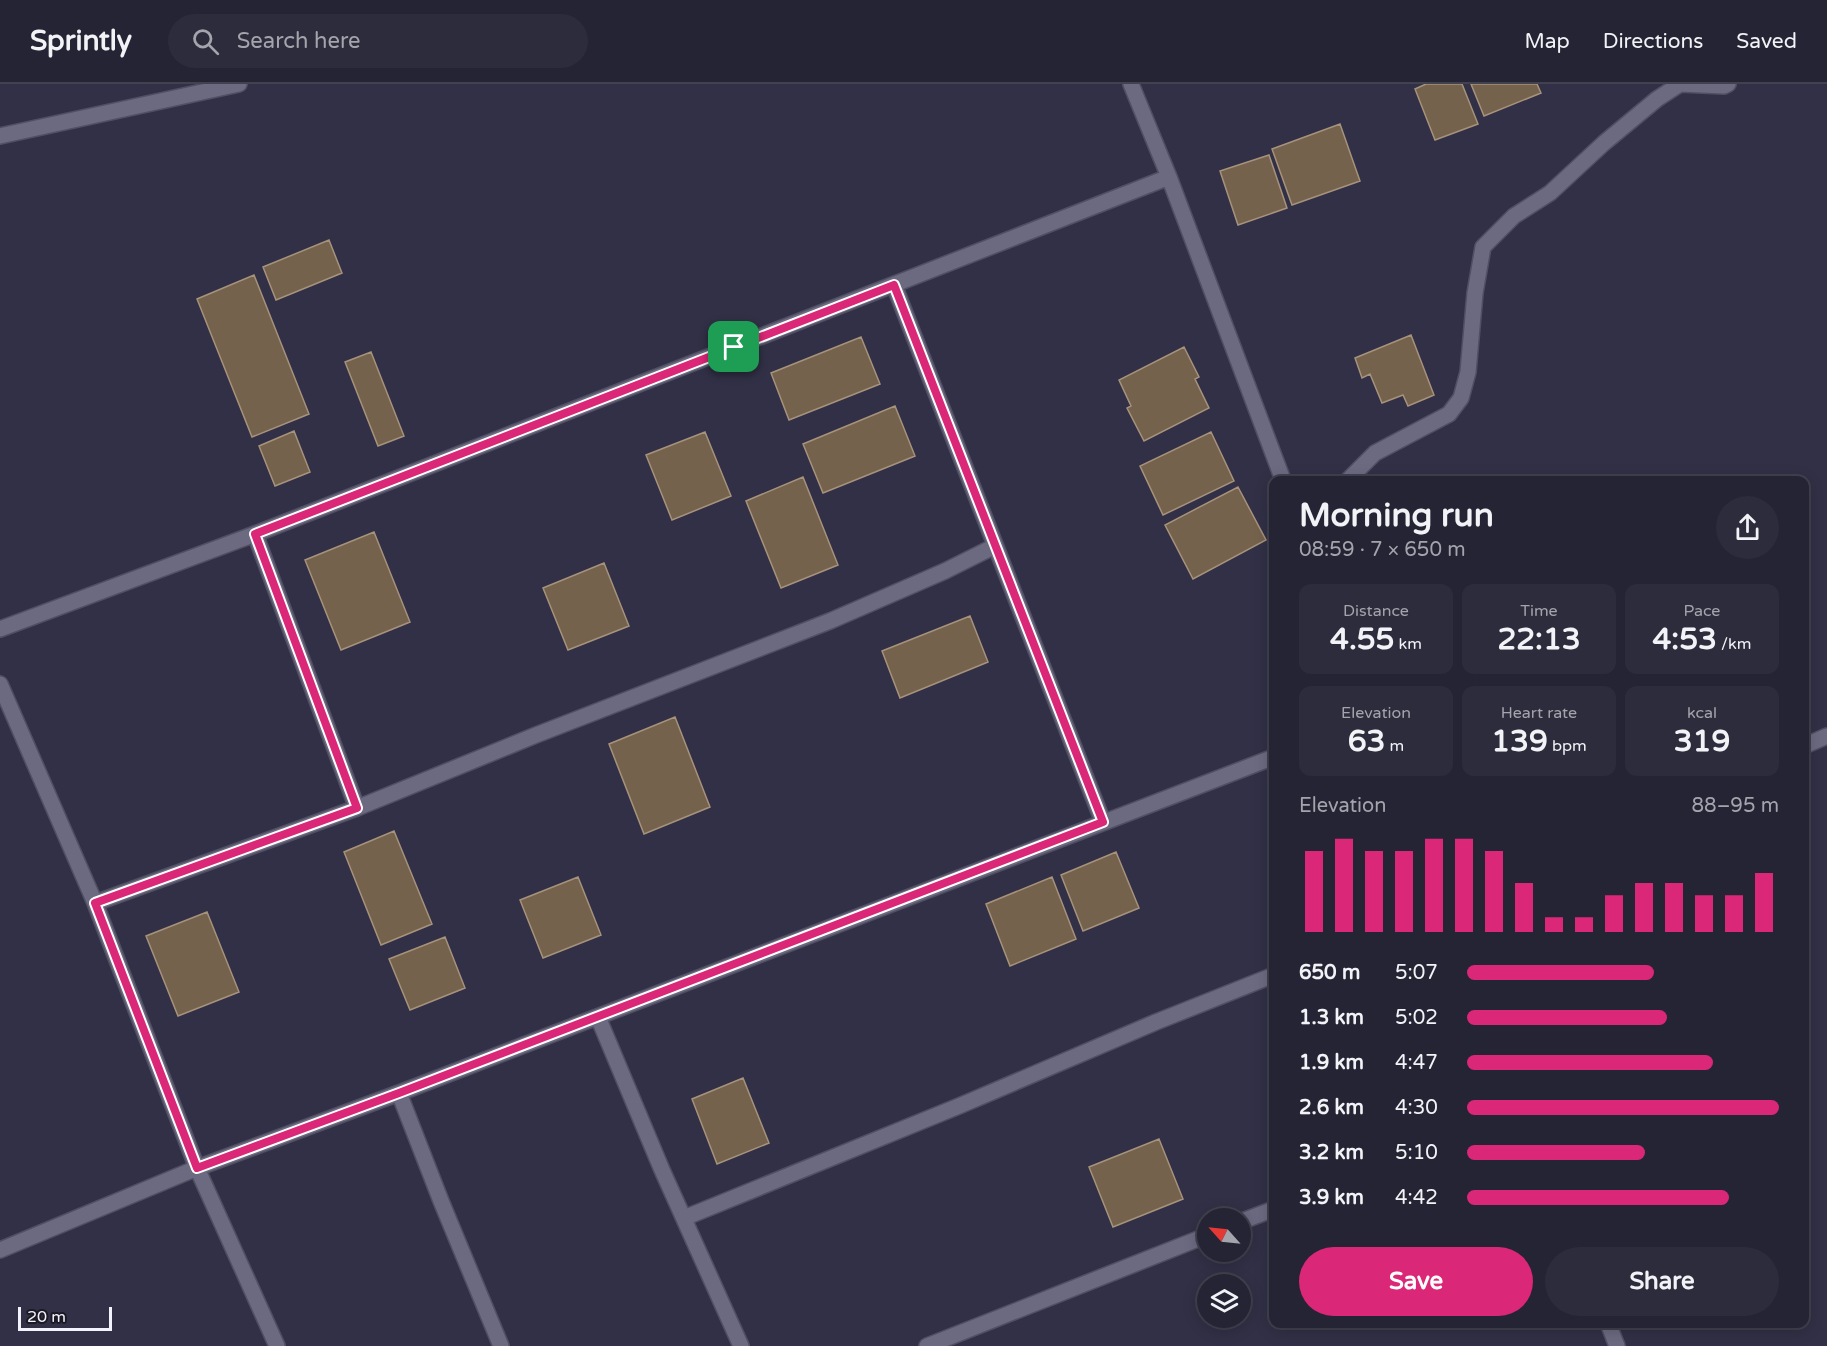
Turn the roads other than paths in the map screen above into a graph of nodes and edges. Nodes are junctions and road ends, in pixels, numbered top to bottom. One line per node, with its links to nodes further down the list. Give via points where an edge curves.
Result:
1 (239, 84): 4 (street)
2 (1131, 84): 5 (street)
3 (1728, 84): 8 (street, via 1680,84 1657,99 1550,193 1514,216 1483,247 1468,372 1461,398 1449,414 1375,453)
4 (0, 136)
5 (1169, 177): 6 (street); 7 (street)
6 (894, 285): 9 (street); 10 (street)
7 (1281, 476)
8 (1352, 476)
9 (255, 534): 11 (street); 16 (street)
10 (995, 546): 16 (street, via 830,621); 17 (street)
11 (0, 629)
12 (0, 684): 18 (street)
13 (1827, 736): 14 (street)
14 (1809, 744)
15 (1269, 759): 17 (street)
16 (357, 808): 18 (street)
17 (1103, 822): 20 (street)
18 (95, 903): 22 (street)
19 (1269, 977): 24 (street)
20 (598, 1017): 21 (street); 24 (street)
21 (399, 1093): 22 (street); 30 (street)
22 (197, 1168): 27 (street); 29 (street)
23 (1269, 1211): 25 (street)
24 (684, 1218): 31 (street)
25 (1251, 1218)
26 (1197, 1239): 32 (street)
27 (0, 1250)
28 (1610, 1328): 33 (street)
29 (277, 1346)
30 (501, 1346)
31 (741, 1346)
32 (927, 1346)
33 (1617, 1346)

